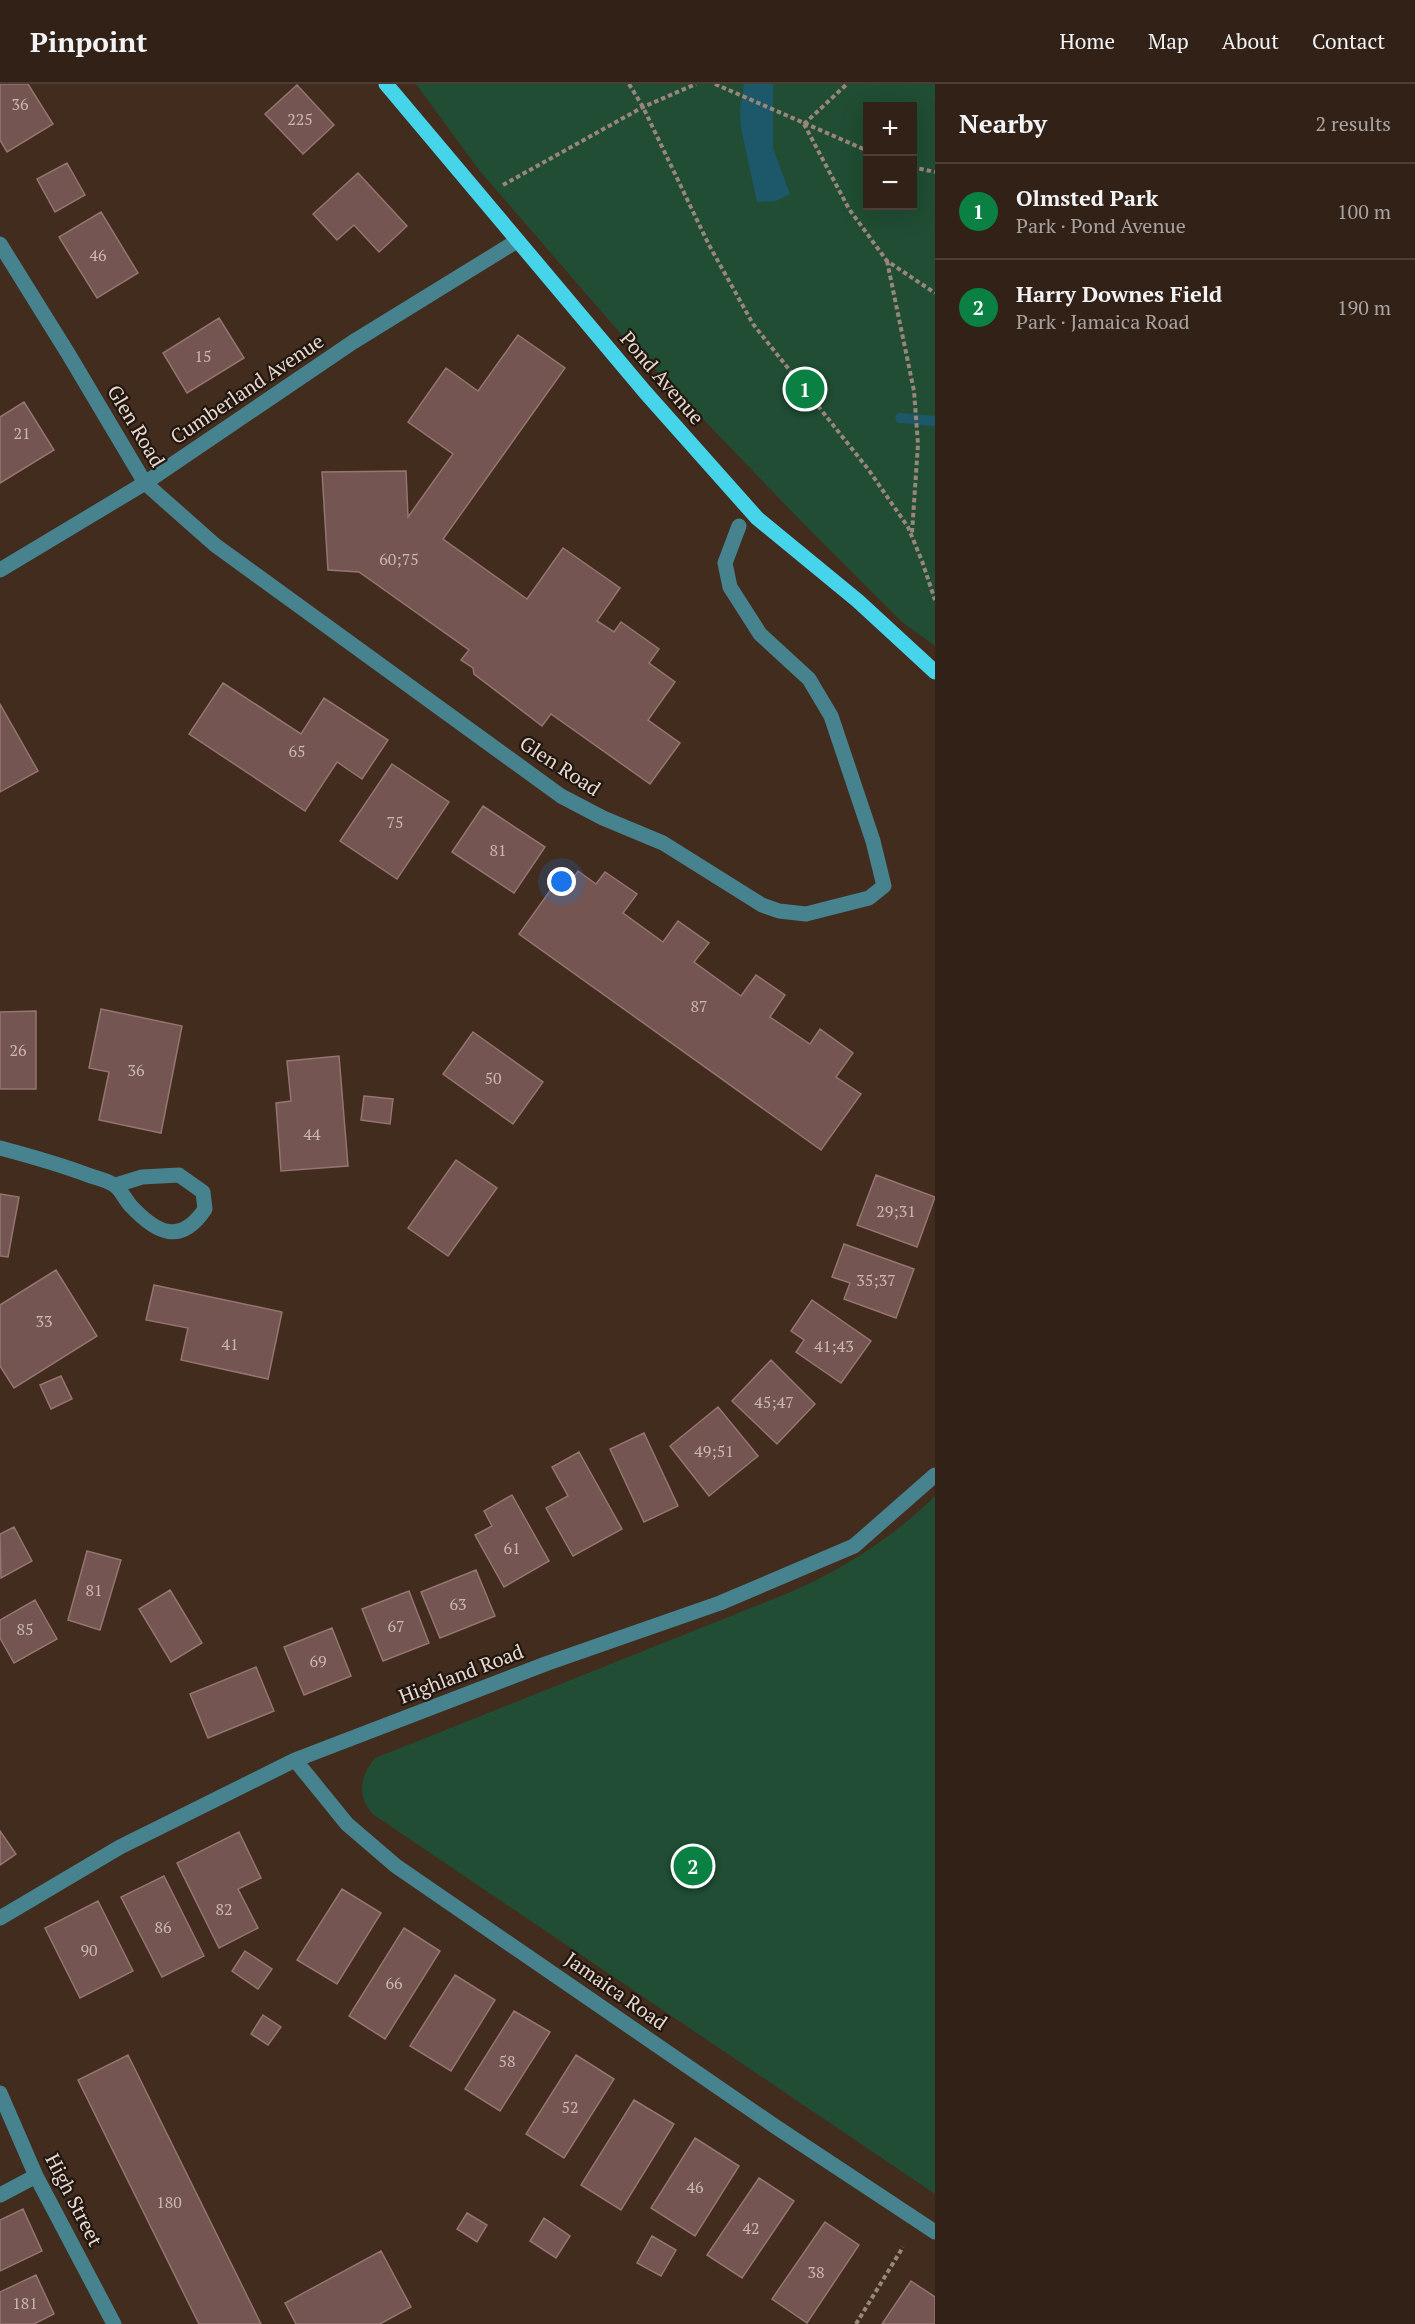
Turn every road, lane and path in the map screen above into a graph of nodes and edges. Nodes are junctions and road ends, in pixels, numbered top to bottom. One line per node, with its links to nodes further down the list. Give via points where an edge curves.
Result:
1 (386, 84): 12 (main road, Pond Avenue)
2 (629, 84): 6 (path)
3 (696, 84): 6 (path)
4 (716, 84): 7 (path)
5 (847, 84): 7 (path)
6 (644, 107): 11 (path); 18 (path, via 709,245 753,324 868,469)
7 (804, 124): 8 (path); 14 (path, via 849,209)
8 (863, 149)
9 (917, 168): 10 (path)
10 (935, 172)
11 (502, 185)
12 (517, 241): 16 (street, Cumberland Avenue, via 353,342); 21 (main road, Pond Avenue, via 757,518 858,601)
13 (0, 244): 16 (street, Glen Road)
14 (887, 261): 15 (path); 18 (path, via 914,391 918,444)
15 (935, 293)
16 (145, 483): 17 (street, Glen Road, via 215,545 561,796 663,843 762,905 806,914 868,898 884,886 831,716 809,679 760,634 730,587 725,563); 19 (street, Cumberland Avenue)
17 (739, 526)
18 (912, 536): 20 (path)
19 (0, 570)
20 (935, 600)
21 (935, 672)
22 (0, 1148): 23 (street)
23 (116, 1185): 23 (street, via 142,1177 179,1175 203,1192 205,1209 196,1223 183,1231 169,1231 152,1225)
24 (935, 1475): 25 (street, Highland Road, via 854,1546 833,1556 720,1603)
25 (295, 1760): 26 (street, Highland Road, via 120,1847); 30 (street, Jamaica Road, via 347,1824 396,1866)
26 (0, 1918)
27 (0, 2093): 28 (street, High Street)
28 (36, 2176): 29 (street); 32 (street, High Street)
29 (0, 2195)
30 (935, 2232)
31 (903, 2247): 33 (path)
32 (114, 2324)
33 (856, 2324)

